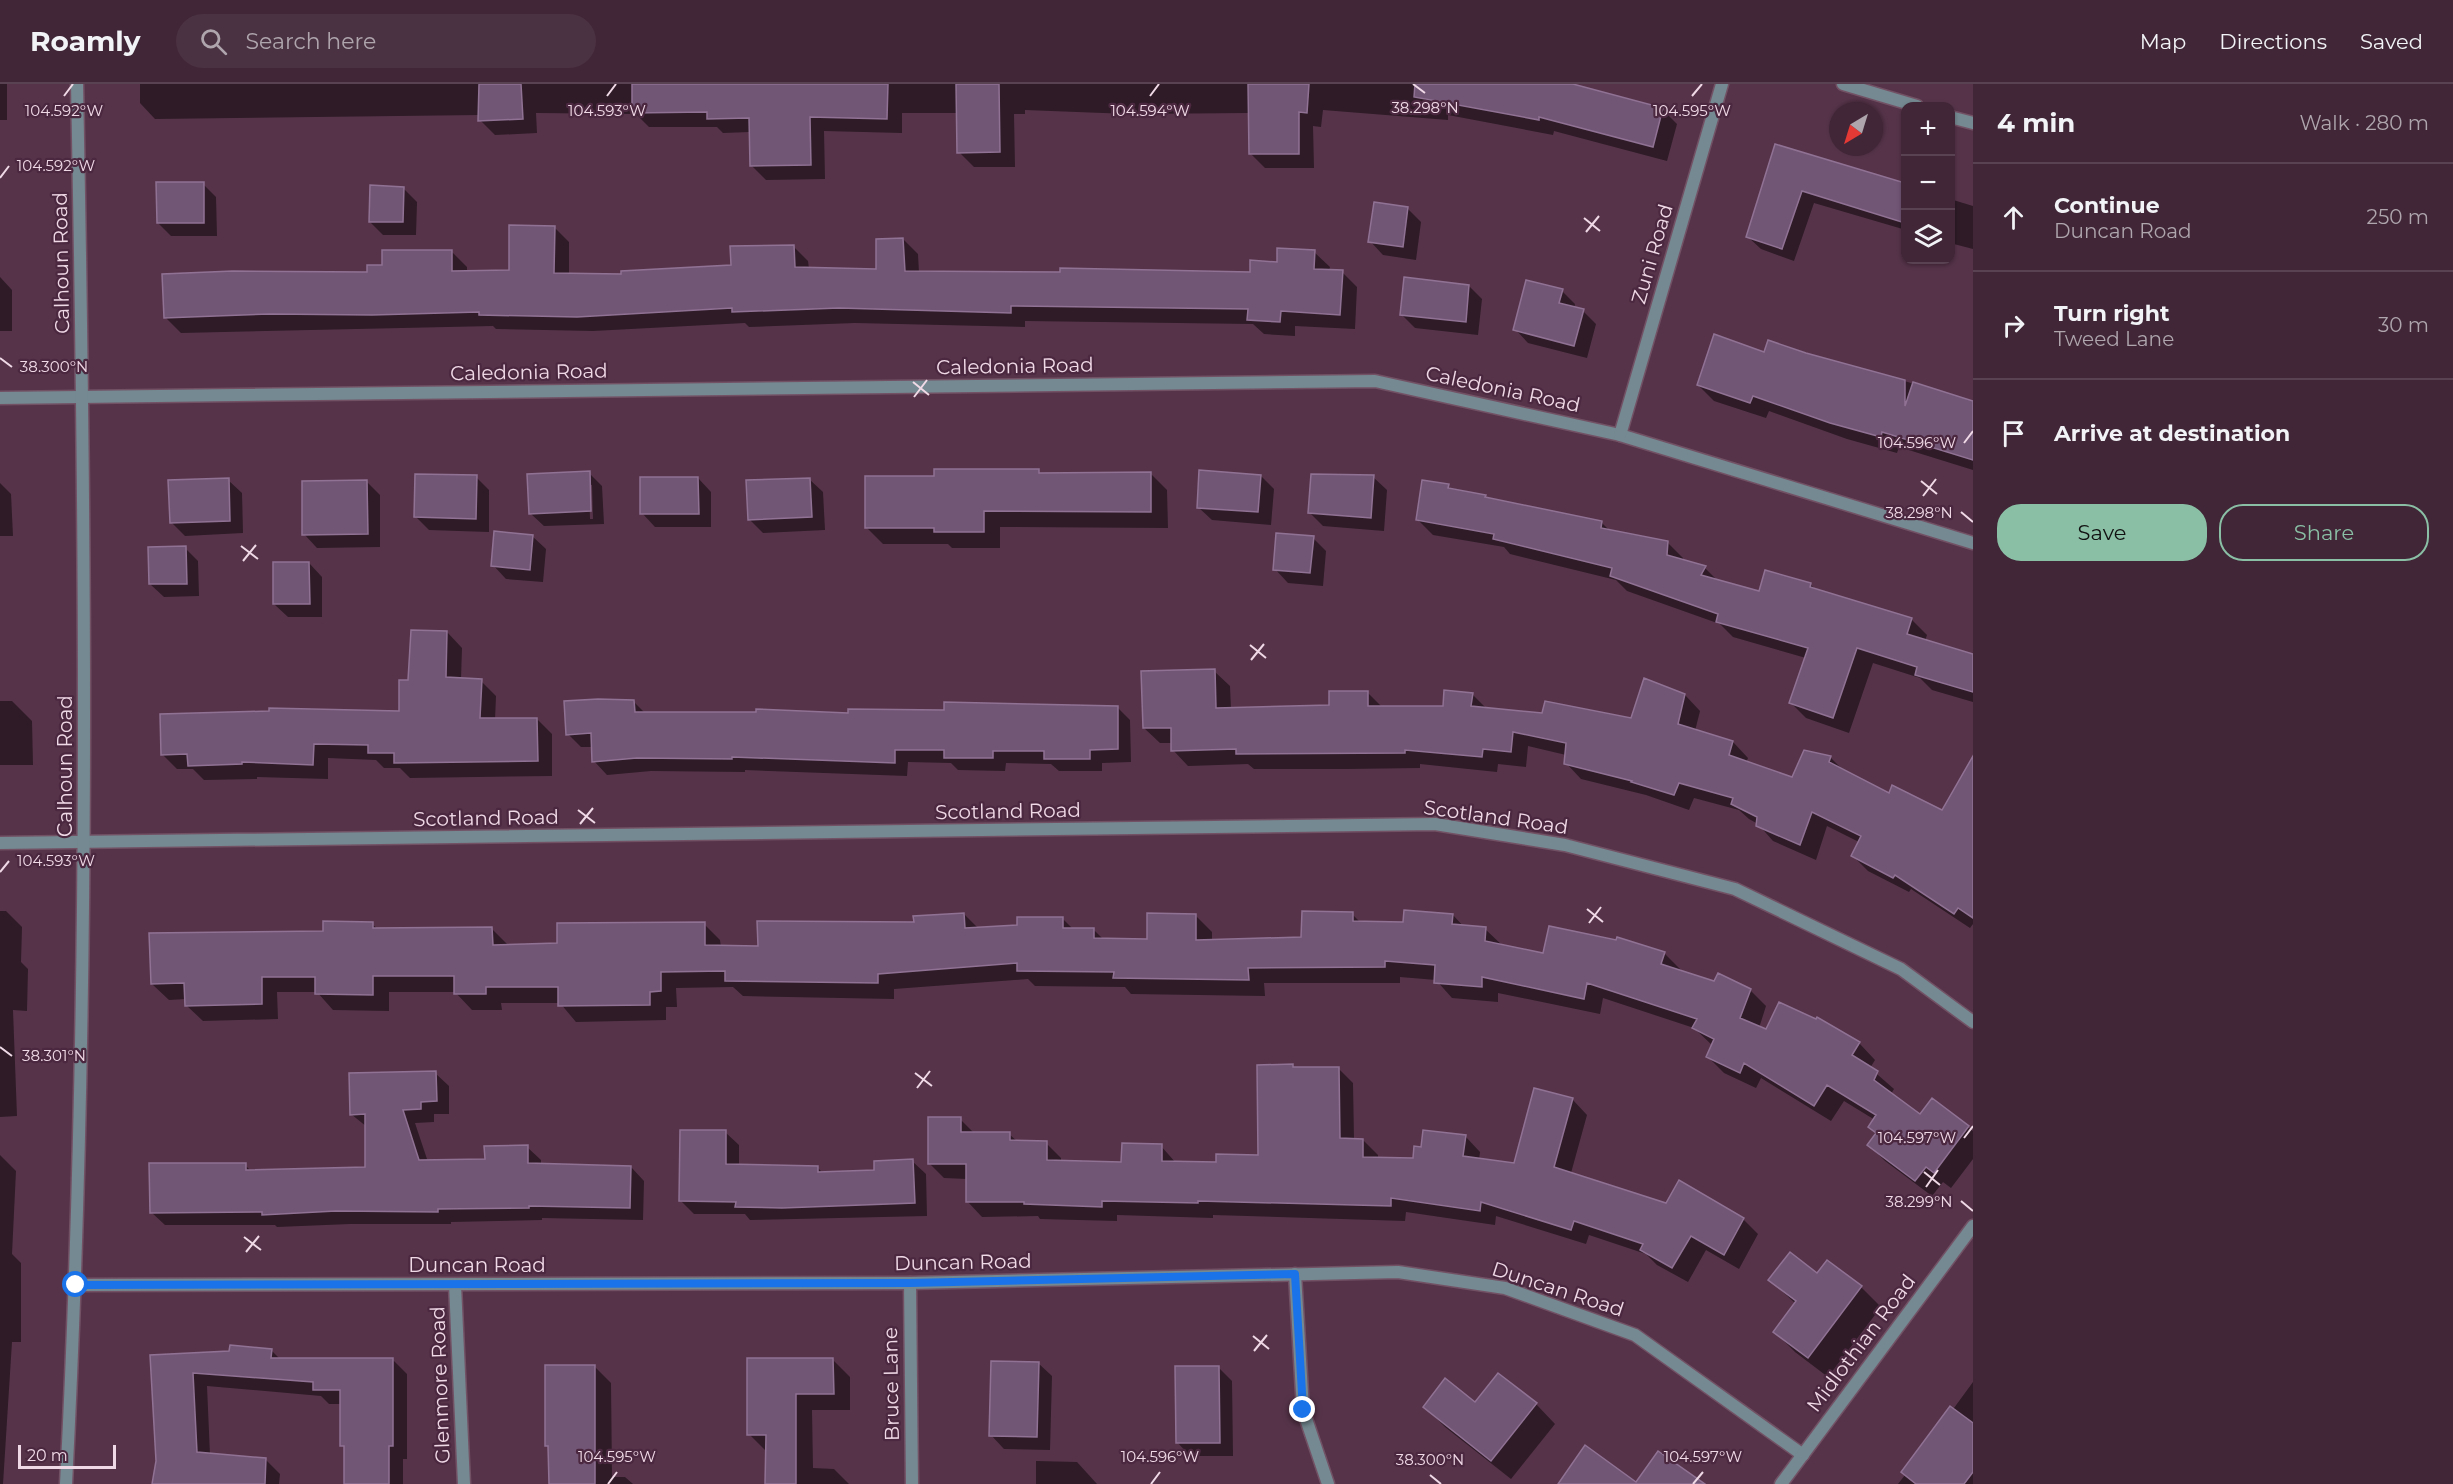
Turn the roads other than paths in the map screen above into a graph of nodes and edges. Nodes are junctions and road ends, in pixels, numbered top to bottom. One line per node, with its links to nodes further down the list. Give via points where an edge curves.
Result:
1 (77, 84): 7 (street, Calhoun Road)
2 (1722, 84): 9 (street, Zuni Road)
3 (1843, 84): 4 (street)
4 (1904, 102)
5 (1955, 118): 6 (street)
6 (1973, 123)
7 (83, 397): 8 (street, Caledonia Road); 9 (street, Caledonia Road, via 1375,381); 12 (street, Calhoun Road)
8 (0, 398)
9 (1620, 435): 10 (street, Caledonia Road)
10 (1973, 543)
11 (0, 843): 12 (street, Scotland Road)
12 (85, 843): 13 (street, Scotland Road, via 1435,824 1565,845 1735,889 1901,969); 17 (street, Calhoun Road)
13 (1973, 1022)
14 (1973, 1226): 19 (street, Midlothian Road)
15 (1295, 1274): 16 (street, Duncan Road); 19 (street, Duncan Road, via 1398,1272 1505,1288 1635,1335); 23 (street, via 1303,1410)
16 (910, 1283): 18 (street, Duncan Road); 22 (street, Bruce Lane)
17 (76, 1285): 18 (street, Duncan Road); 20 (street, Calhoun Road)
18 (455, 1285): 21 (street, Glenmore Road)
19 (1803, 1455): 24 (street, Midlothian Road)
20 (66, 1484)
21 (464, 1484)
22 (912, 1484)
23 (1328, 1484)
24 (1781, 1484)

